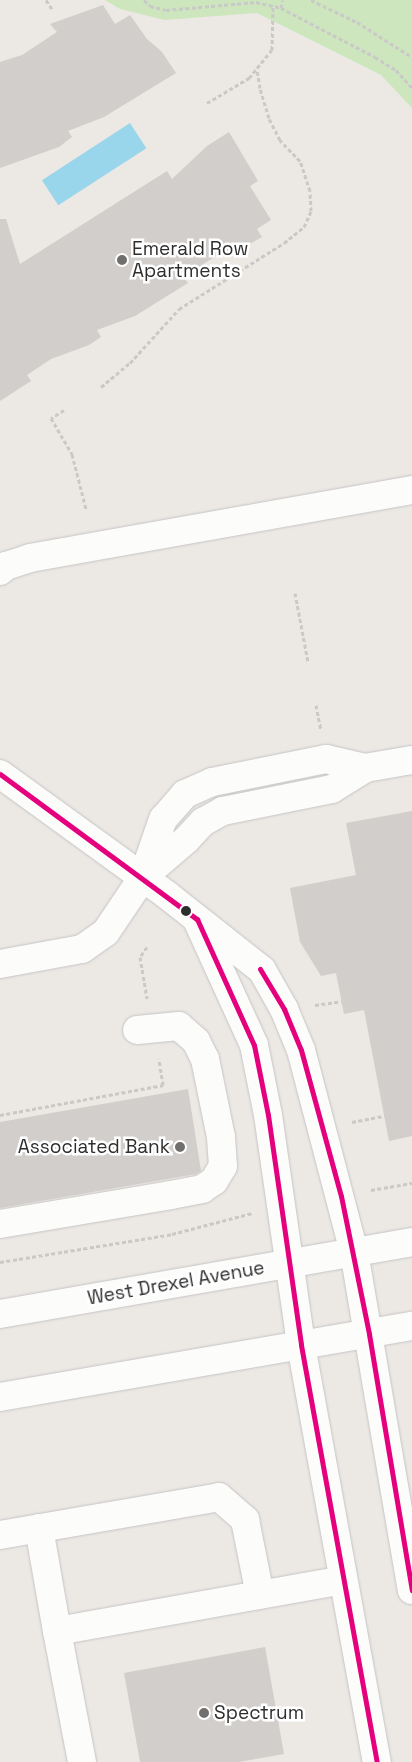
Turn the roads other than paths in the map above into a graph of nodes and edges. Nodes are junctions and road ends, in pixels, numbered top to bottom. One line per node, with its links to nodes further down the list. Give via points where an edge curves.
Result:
1 (412, 490): 2 (street, via 30,558)
2 (0, 571)
3 (412, 760): 5 (street, via 365,768 332,789 223,811 203,822)
4 (0, 774): 5 (street)
5 (143, 878): 6 (street); 7 (street, via 106,932 82,949)
6 (197, 919): 11 (street, via 262,970 284,1009 301,1050); 12 (street, via 254,1045 268,1115)
7 (0, 964)
8 (137, 1030): 9 (street, via 179,1026 196,1041 205,1059 221,1138 223,1166 214,1181 202,1188 171,1195)
9 (0, 1224)
10 (412, 1242): 11 (street, West Drexel Avenue)
11 (354, 1252): 12 (street, West Drexel Avenue); 15 (street)
12 (288, 1263): 13 (street, West Drexel Avenue); 16 (street)
13 (0, 1314)
14 (412, 1326): 15 (street)
15 (369, 1334): 16 (street); 20 (street)
16 (301, 1345): 17 (street); 21 (street)
17 (0, 1397)
18 (39, 1528): 19 (street); 22 (street, via 219,1497 245,1520); 23 (street)
19 (0, 1535)
20 (411, 1579)
21 (342, 1580): 22 (street); 25 (street)
22 (260, 1595): 23 (street)
23 (57, 1631): 24 (street)
24 (82, 1762)
25 (376, 1762)

